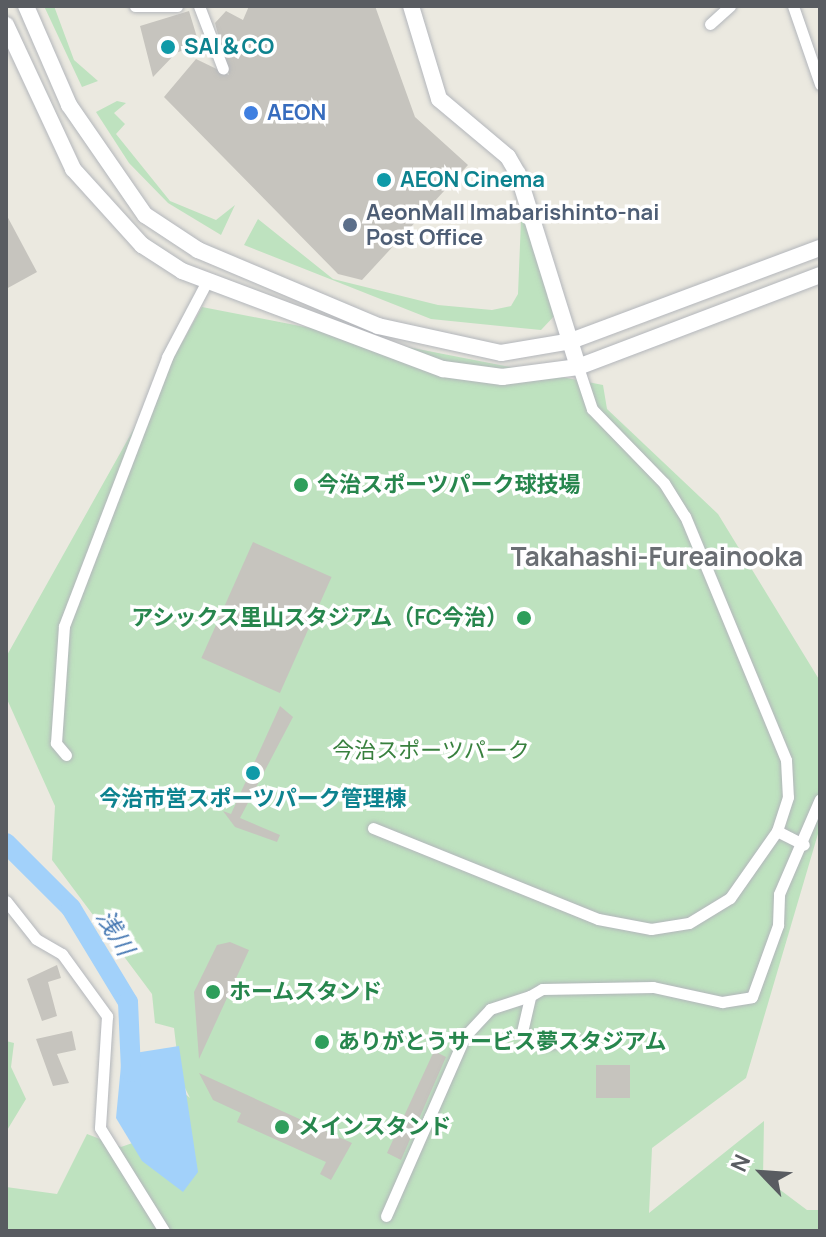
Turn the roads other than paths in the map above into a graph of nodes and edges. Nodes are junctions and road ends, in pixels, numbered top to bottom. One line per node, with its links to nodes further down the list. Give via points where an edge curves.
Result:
1 (26, 6): 15 (street, via 102,163 145,215 198,250 378,326 450,346 501,353)
2 (177, 6): 7 (street)
3 (199, 6): 10 (street)
4 (411, 6): 15 (street, via 439,99 508,157 518,174)
5 (730, 6): 8 (street)
6 (793, 6): 11 (street)
7 (142, 7)
8 (710, 24)
9 (6, 25): 14 (street, via 61,146 102,207 142,245)
10 (223, 69)
11 (820, 84)
12 (820, 248): 15 (street)
13 (820, 275): 16 (street)
14 (207, 281): 16 (street, via 443,369 502,377); 17 (street, via 167,357 64,626 56,743)
15 (571, 341): 16 (street)
16 (578, 367): 20 (street, via 592,409 664,483 691,530 786,760 788,797)
17 (66, 755)
18 (820, 799): 21 (street)
19 (373, 828): 20 (street, via 598,919 651,929 689,923 730,898)
20 (777, 831): 21 (street)
21 (804, 845): 23 (street, via 779,894 766,967 741,1004 653,987 542,989)
22 (6, 901): 26 (street, via 36,939 62,954 107,1016 100,1128)
23 (530, 996): 24 (street, via 522,1032 541,1044); 25 (street, via 490,1009 465,1036)
24 (575, 1040)
25 (386, 1216)
26 (164, 1231)

